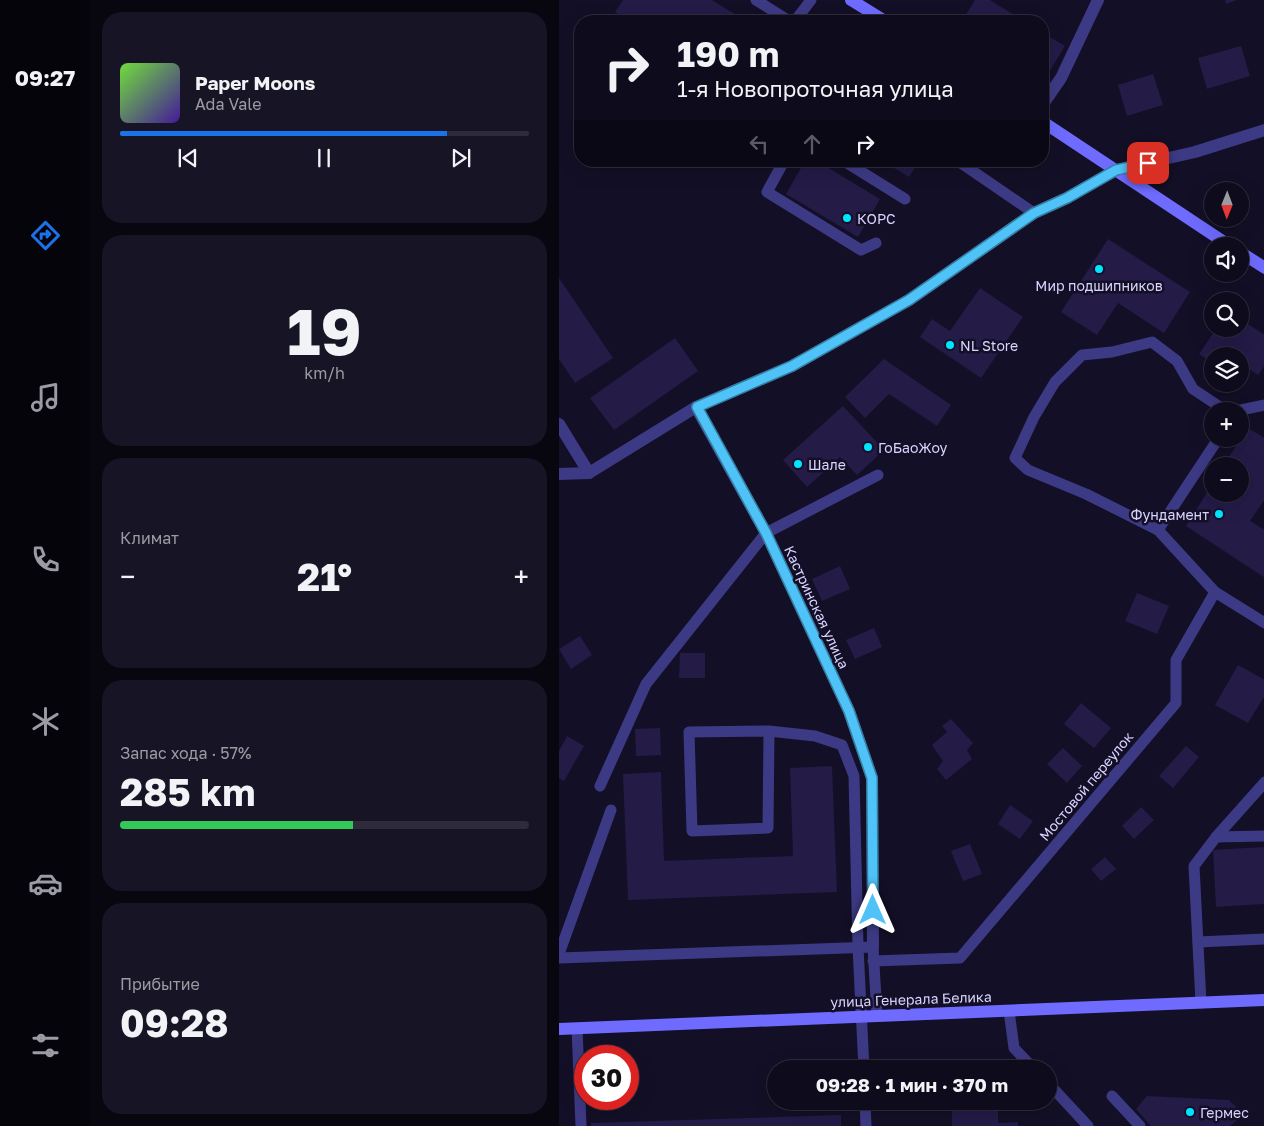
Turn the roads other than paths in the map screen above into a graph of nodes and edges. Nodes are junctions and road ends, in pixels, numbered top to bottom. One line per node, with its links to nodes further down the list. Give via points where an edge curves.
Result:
1 (756, 0): 5 (lane)
2 (811, 0): 6 (lane)
3 (851, 0): 7 (main road)
4 (1098, 0): 8 (street, via 1061,78)
5 (780, 15)
6 (800, 15)
7 (875, 15)
8 (1049, 95)
9 (1049, 126): 14 (main road)
10 (1264, 130): 14 (street, via 1195,152)
11 (781, 167): 18 (lane, via 767,192 861,250)
12 (854, 167): 15 (lane)
13 (967, 167): 16 (lane)
14 (1116, 170): 16 (street); 17 (main road)
15 (905, 199)
16 (1034, 213): 23 (street, via 909,300 792,366)
17 (1217, 237)
18 (876, 244)
19 (1249, 258): 20 (main road)
20 (1264, 268)
21 (1212, 402): 30 (lane, via 1193,389 1177,360 1152,342 1112,352 1082,355 1055,382 1015,458 1028,470 1086,494)
22 (1264, 405): 24 (lane)
23 (697, 407): 27 (street); 31 (street, Кастринская улица)
24 (1249, 408)
25 (559, 424): 27 (street)
26 (1213, 447): 30 (lane)
27 (589, 473): 28 (street)
28 (559, 474)
29 (878, 475): 31 (lane)
30 (1158, 530): 32 (lane)
31 (766, 533): 36 (lane, via 646,684); 43 (street, Кастринская улица, via 849,711 872,778)
32 (1215, 592): 33 (lane); 46 (lane, Мостовой переулок, via 1176,660 1176,703 960,958)
33 (1264, 623)
34 (769, 731): 34 (lane, via 689,732 692,831 768,828); 42 (lane, via 815,736 842,745 854,776)
35 (1264, 782): 39 (lane)
36 (600, 786)
37 (611, 810): 44 (lane)
38 (1264, 836): 39 (lane)
39 (1216, 838): 41 (lane, via 1195,866)
40 (1264, 939): 41 (lane)
41 (1198, 942): 48 (lane)
42 (858, 947): 43 (lane); 45 (lane); 50 (lane)
43 (873, 947): 46 (lane, Кастринская улица)
44 (559, 954)
45 (559, 958)
46 (873, 960): 51 (lane, Кастринская улица)
47 (1264, 1000): 48 (main road, улица Генерала Белика)
48 (1201, 1002): 49 (main road, улица Генерала Белика)
49 (1009, 1010): 51 (main road, улица Генерала Белика); 55 (lane, via 1014,1048)
50 (861, 1016): 51 (main road, улица Генерала Белика); 52 (main road, улица Генерала Белика); 54 (lane)
51 (877, 1016)
52 (577, 1028): 53 (main road, улица Генерала Белика); 59 (lane)
53 (559, 1029)
54 (863, 1060)
55 (1025, 1060)
56 (1057, 1093): 61 (lane)
57 (1112, 1096): 62 (lane)
58 (865, 1110): 60 (lane)
59 (581, 1126)
60 (866, 1126)
61 (1088, 1126)
62 (1140, 1126)

